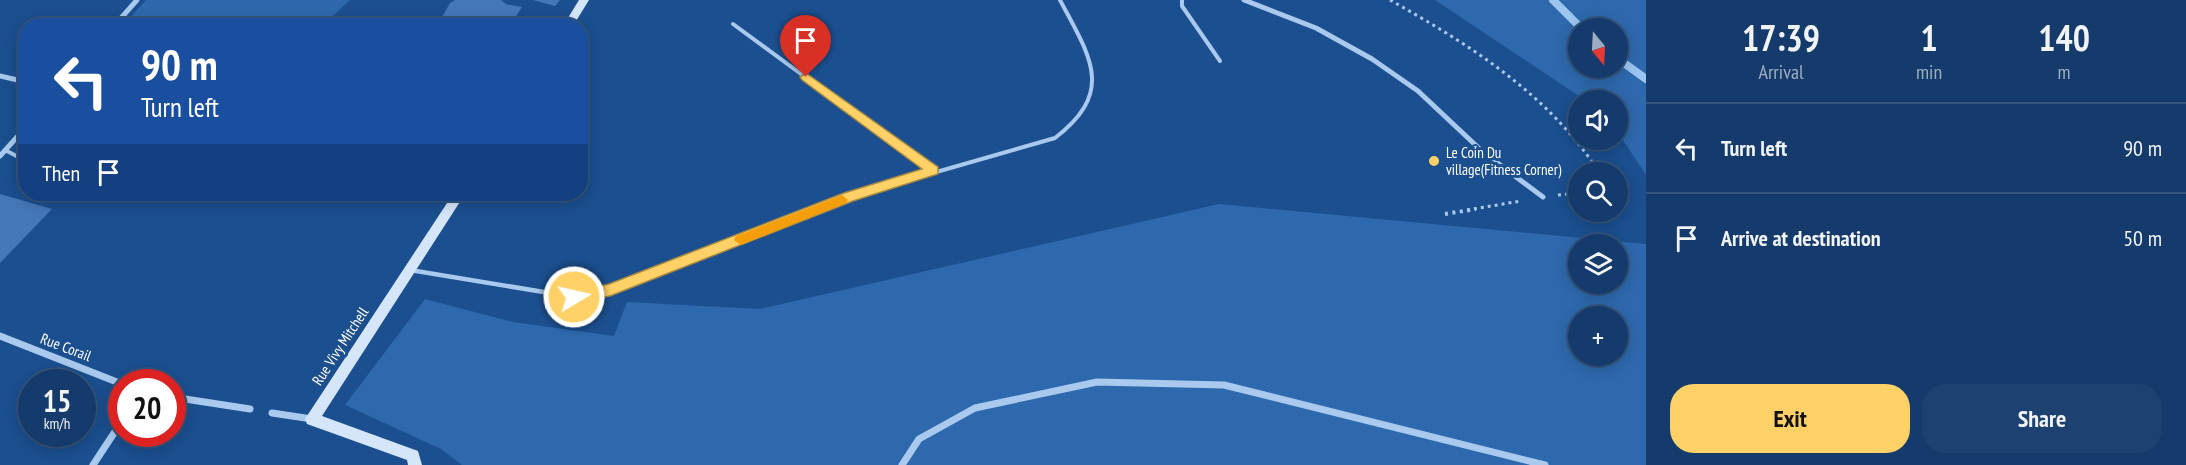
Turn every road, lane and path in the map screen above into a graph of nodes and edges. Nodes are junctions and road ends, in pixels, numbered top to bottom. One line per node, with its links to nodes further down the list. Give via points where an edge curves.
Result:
1 (137, 0): 7 (street)
2 (584, 0): 8 (street)
3 (1060, 0): 17 (lane, via 1092,64 1094,85 1090,105 1074,126 1055,138)
4 (1182, 0): 10 (lane, via 1182,6)
5 (1244, 0): 19 (street, via 1316,28 1372,59 1418,91 1484,153)
6 (1390, 0): 16 (path, via 1473,51 1530,93 1587,149)
7 (121, 18)
8 (573, 18)
9 (733, 24): 17 (lane)
10 (1220, 62)
11 (0, 76): 12 (street)
12 (18, 80)
13 (18, 136): 14 (street)
14 (2, 153): 15 (lane)
15 (18, 158)
16 (1594, 162)
17 (933, 171): 22 (lane, via 849,197 598,295 574,297)
18 (1568, 194): 19 (path)
19 (1543, 197): 21 (path)
20 (454, 201): 22 (street, Rue Vivy Mitchell)
21 (1445, 214)
22 (410, 270): 28 (street, Rue Vivy Mitchell)
23 (0, 336): 24 (street, Rue Corail)
24 (108, 378)
25 (186, 399): 26 (street)
26 (250, 409)
27 (272, 413): 28 (street)
28 (312, 419): 31 (street, via 413,456)
29 (108, 442): 30 (street)
30 (93, 465)
31 (415, 465)
32 (902, 465): 33 (street, via 919,439 975,408 1097,382 1224,384)
33 (1545, 465)

